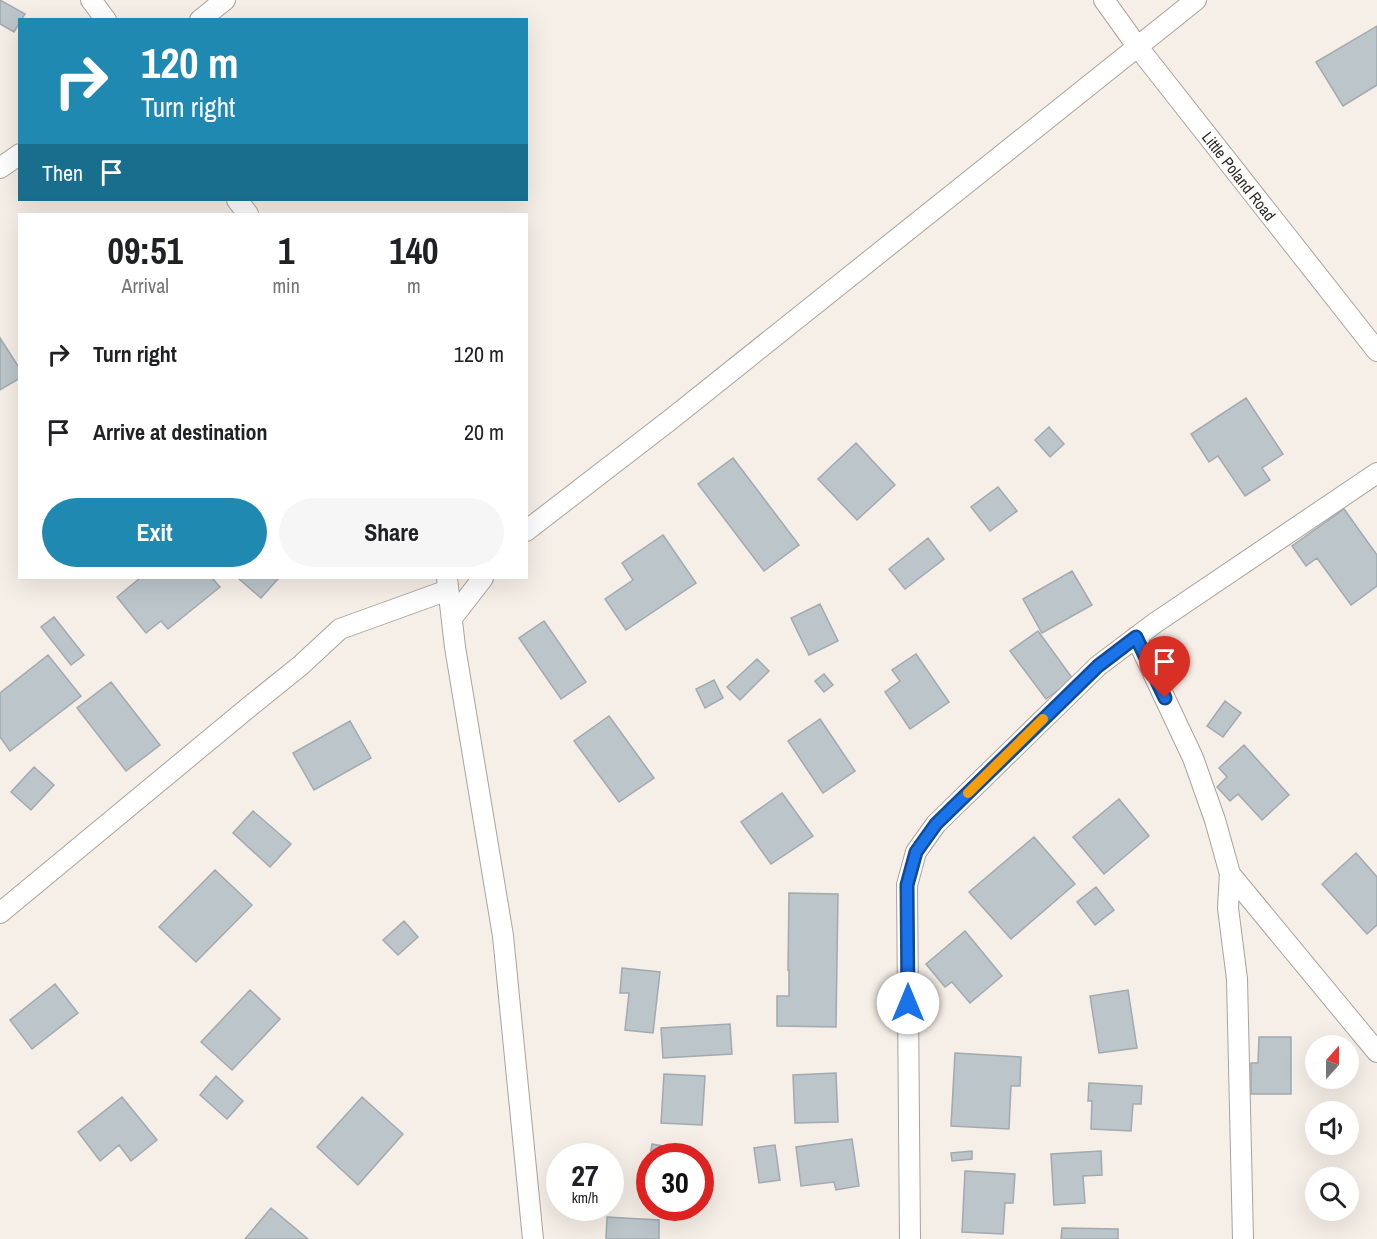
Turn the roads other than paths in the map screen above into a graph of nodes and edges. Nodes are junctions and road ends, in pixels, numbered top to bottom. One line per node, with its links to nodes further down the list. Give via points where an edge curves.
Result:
1 (91, 0): 5 (street)
2 (225, 0): 6 (street)
3 (1104, 0): 7 (street, Little Poland Road)
4 (1196, 0): 7 (street)
5 (104, 18)
6 (202, 18)
7 (1137, 46): 12 (street, Little Poland Road); 14 (street)
8 (18, 155): 9 (street)
9 (0, 168)
10 (238, 201): 11 (street)
11 (247, 213)
12 (1377, 351)
13 (1377, 473): 18 (street)
14 (528, 529)
15 (482, 579): 17 (street)
16 (447, 584): 17 (street); 20 (street, via 340,629)
17 (452, 618): 22 (street, via 504,936)
18 (1136, 637): 19 (street, via 1193,759); 23 (street, via 1098,666 936,824 916,852 907,885)
19 (1230, 874): 21 (street); 24 (street, via 1228,908 1238,978)
20 (0, 913)
21 (1377, 1052)
22 (533, 1239)
23 (910, 1239)
24 (1243, 1239)

